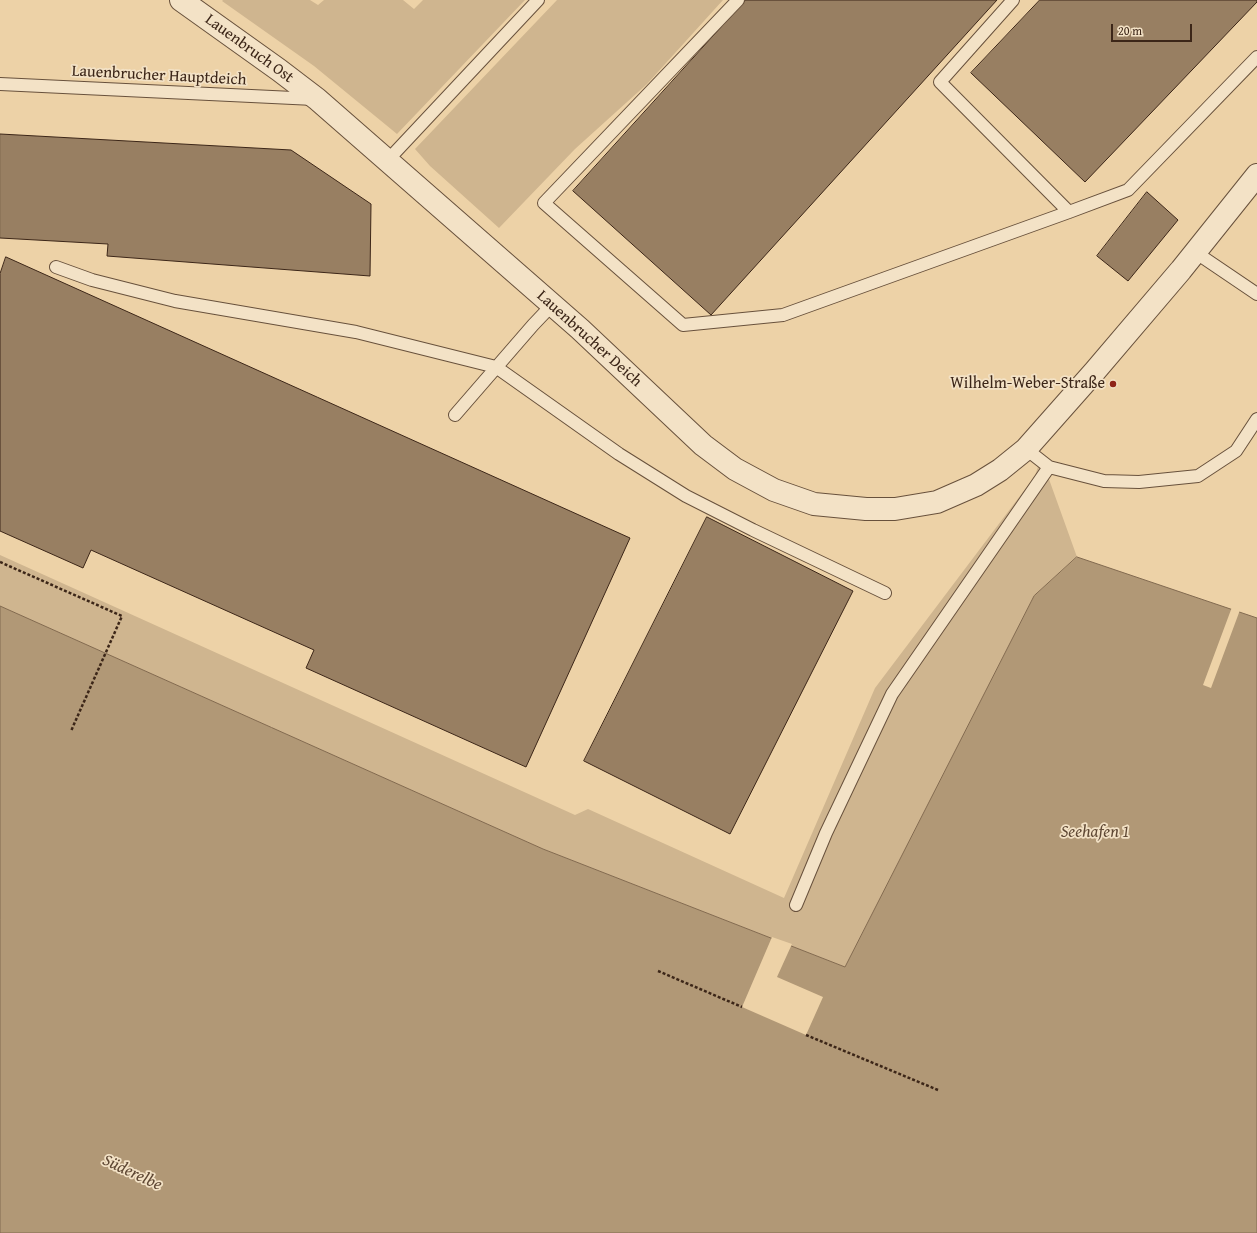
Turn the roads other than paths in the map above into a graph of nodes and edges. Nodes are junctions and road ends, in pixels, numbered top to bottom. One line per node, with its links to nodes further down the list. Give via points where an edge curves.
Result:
1 (181, 0): 7 (street, Lauenbruch Ost)
2 (538, 0): 8 (lane)
3 (738, 0): 10 (lane, via 544,203 683,325 783,315)
4 (1013, 0): 10 (lane, via 940,82)
5 (1257, 57): 10 (lane, via 1128,190)
6 (0, 84): 7 (lane, Lauenbrucher Hauptdeich)
7 (317, 99): 8 (street, Lauenbrucher Deich)
8 (387, 161): 14 (street, Lauenbrucher Deich)
9 (1257, 175): 11 (street)
10 (1069, 212)
11 (1195, 252): 13 (lane); 18 (street, via 1100,366)
12 (56, 267): 15 (lane, via 92,280 175,301 356,332)
13 (1257, 294)
14 (552, 305): 15 (lane); 18 (street, Lauenbrucher Deich, via 703,445 735,469 774,490 814,504 895,509 937,502 976,485)
15 (496, 367): 16 (lane); 20 (lane, via 619,454 686,496)
16 (455, 414)
17 (1257, 419): 19 (lane, via 1236,451 1198,476 1139,482 1104,481)
18 (1026, 449): 19 (lane)
19 (1048, 467): 21 (lane, via 892,694 826,833)
20 (885, 593)
21 (796, 905)

